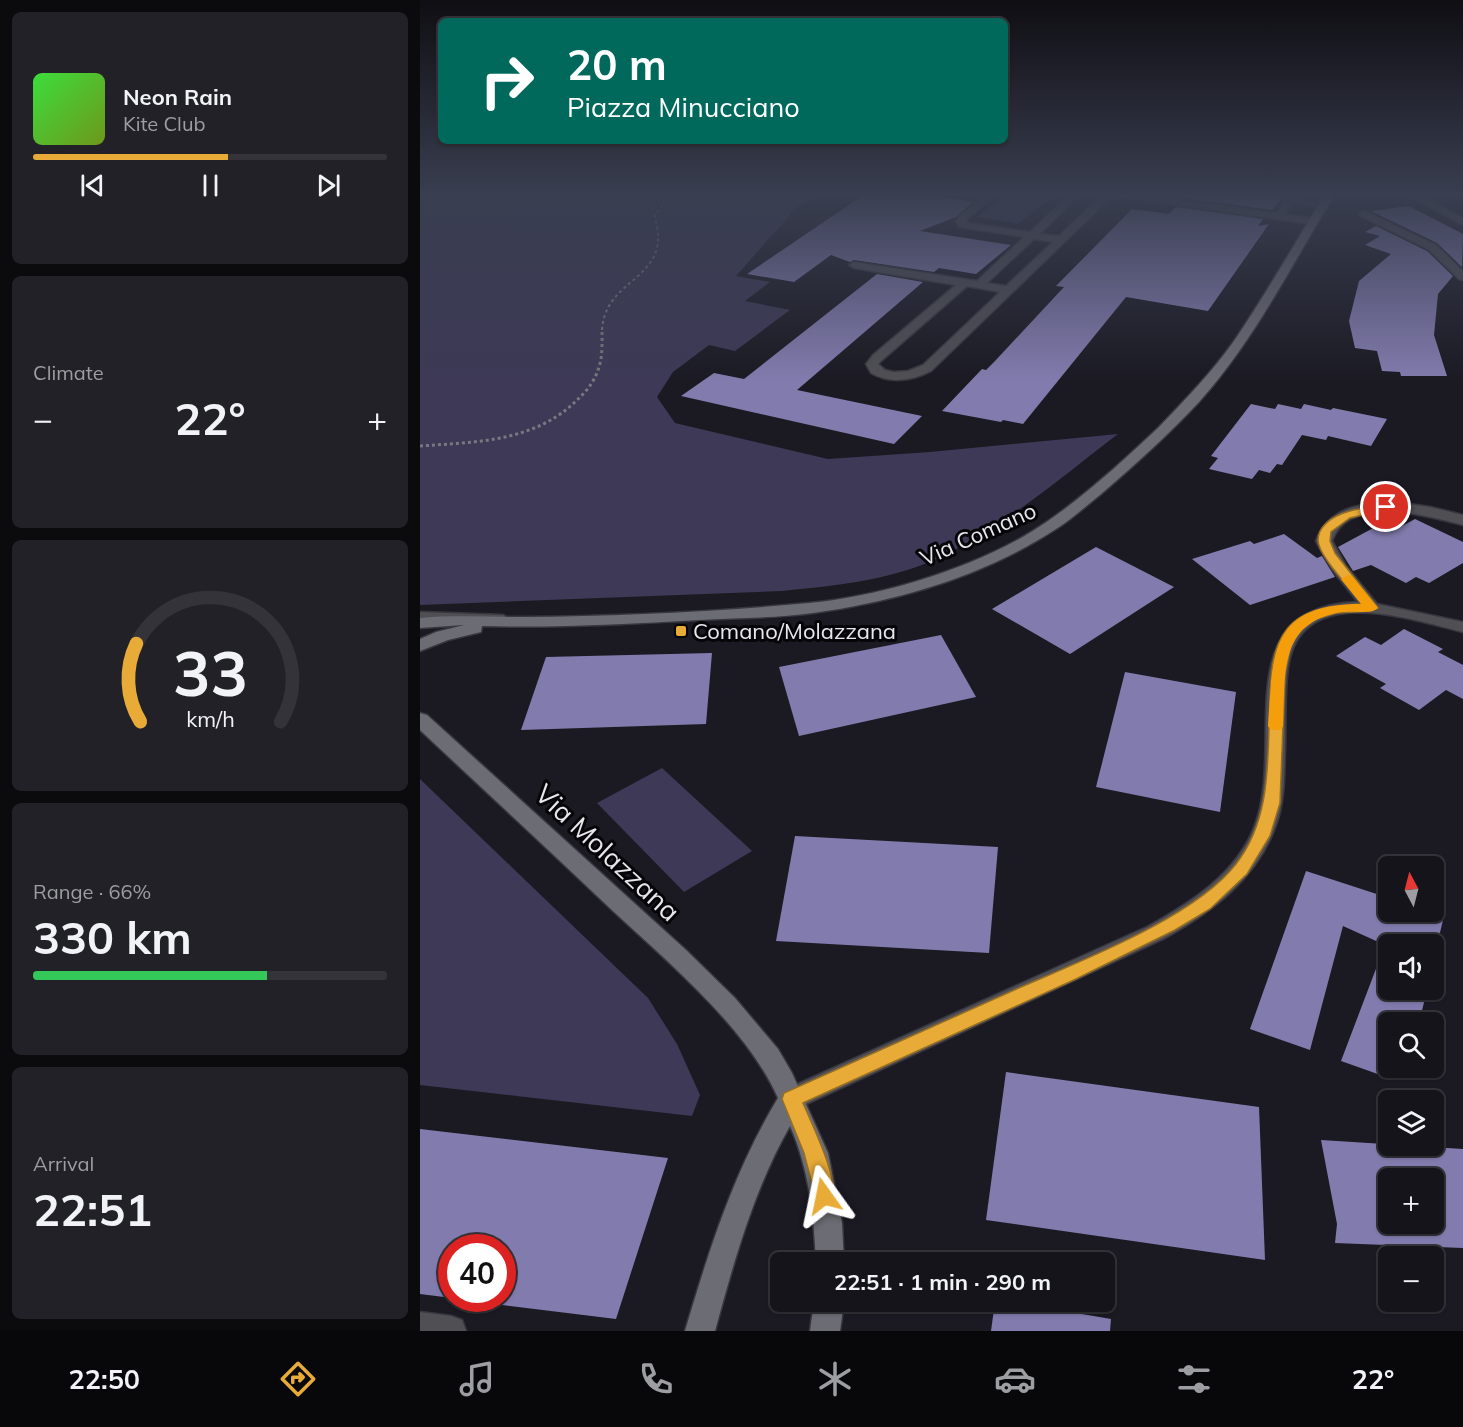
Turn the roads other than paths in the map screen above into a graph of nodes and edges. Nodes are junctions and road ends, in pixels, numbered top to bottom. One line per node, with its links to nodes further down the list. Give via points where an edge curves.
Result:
1 (1011, 256): 8 (street)
2 (1045, 256): 9 (street)
3 (1291, 256): 13 (street, Via Comano, via 1238,344 1195,398 1105,483 1051,526 1019,544 908,589 833,605 741,614)
4 (1441, 256): 6 (street)
5 (854, 265): 7 (street)
6 (1463, 277)
7 (964, 283): 8 (street); 9 (street, via 877,358 874,370 900,376 924,370)
8 (980, 285): 9 (street)
9 (1010, 290)
10 (1463, 520): 11 (street, via 1420,509 1386,507 1354,513 1329,526 1324,541 1329,554)
11 (1371, 608): 15 (street); 18 (street, via 1335,609 1312,616 1293,630 1284,644 1278,673 1270,813 1248,860 1220,891 1162,929)
12 (420, 616): 13 (lane, Via Comano)
13 (521, 622): 14 (street, Via Comano); 16 (street, via 456,632)
14 (420, 623)
15 (1463, 627)
16 (420, 646)
17 (420, 719): 18 (street, Via Molazzana, via 726,1005 777,1069)
18 (791, 1099): 19 (street, Via Molazzana, via 819,1168); 23 (street, via 771,1131 741,1199)
19 (829, 1252)
20 (828, 1312): 24 (street)
21 (420, 1327): 22 (street)
22 (451, 1331)
23 (700, 1331)
24 (825, 1331)

